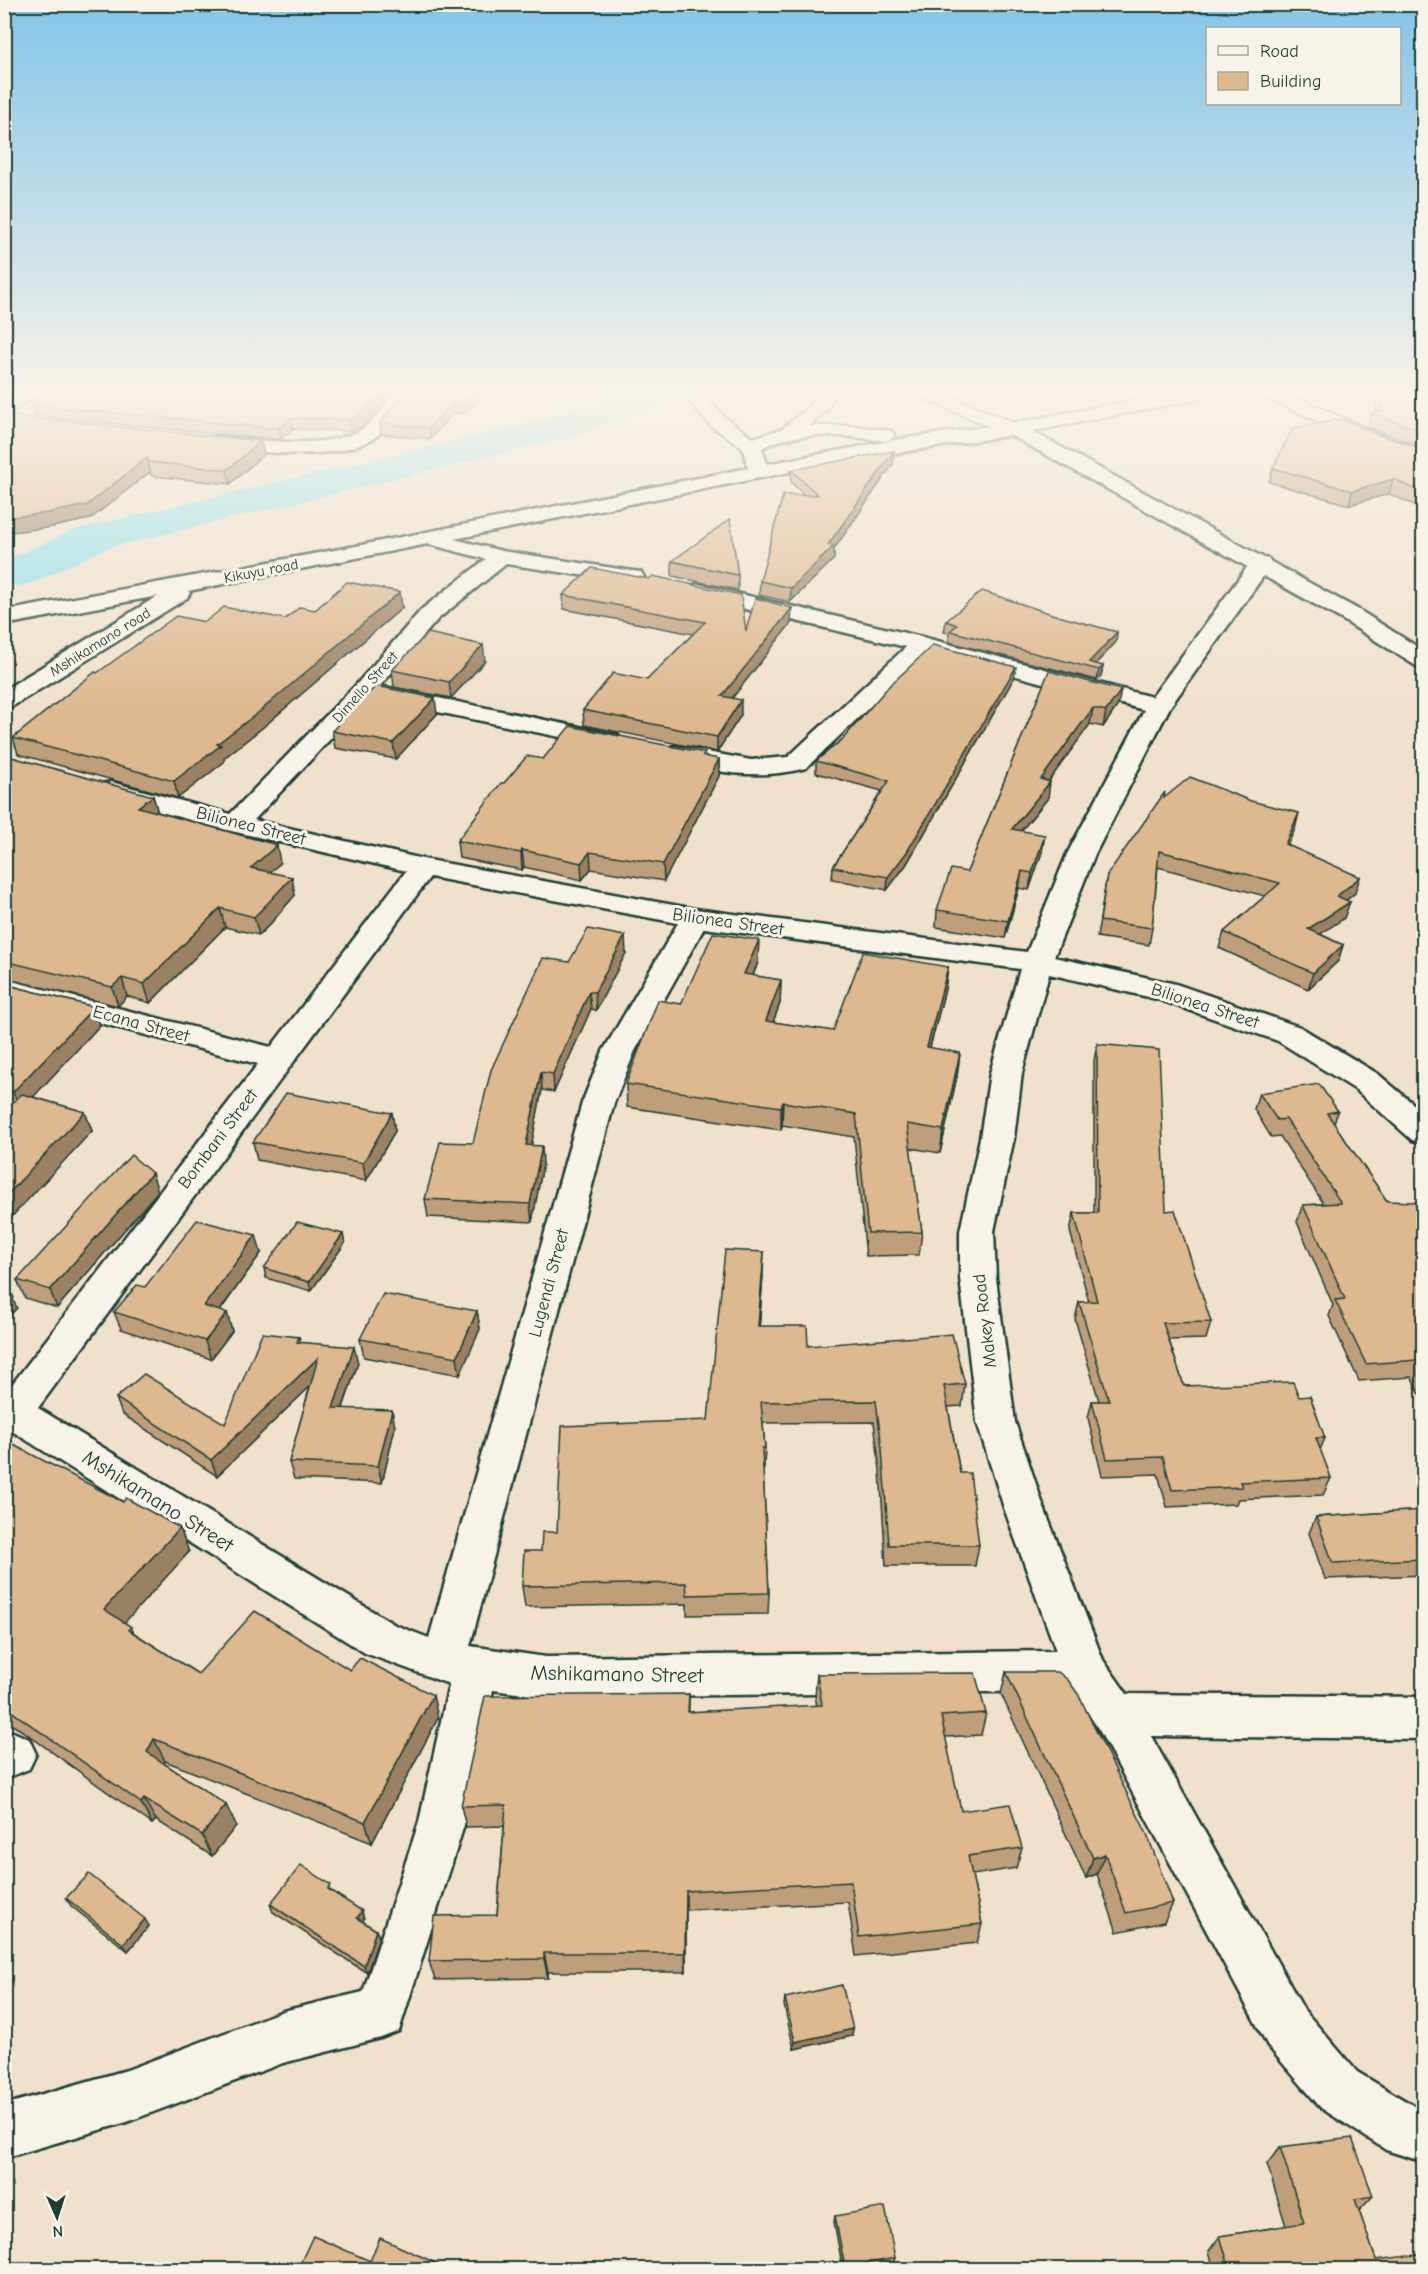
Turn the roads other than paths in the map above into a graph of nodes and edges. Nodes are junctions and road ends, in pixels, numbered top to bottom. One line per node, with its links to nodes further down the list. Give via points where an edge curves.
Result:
1 (624, 499): 3 (main road, Kikuyu road)
2 (1141, 499): 5 (main road)
3 (425, 539): 4 (main road); 7 (main road, Kikuyu road)
4 (502, 557): 6 (main road); 12 (main road, Dimello Street, via 430,614)
5 (1261, 564): 11 (main road); 14 (main road, Makey Road)
6 (656, 581)
7 (195, 583): 9 (main road, Kikuyu road); 13 (main road, Mshikamano road)
8 (679, 586): 10 (main road)
9 (4, 618)
10 (922, 644): 12 (main road, via 797,764 778,769 752,769); 14 (main road)
11 (1424, 661)
12 (364, 690): 16 (main road, Dimello Street)
13 (4, 701)
14 (1158, 706): 19 (main road, Makey Road, via 1081,854)
15 (86, 783): 16 (main road, Bilionea Street)
16 (236, 824): 17 (main road, Bilionea Street)
17 (423, 867): 18 (main road, Bilionea Street); 21 (main road, Bombani Street)
18 (695, 918): 19 (main road, Bilionea Street); 24 (main road, Lugendi Street, via 619,1051 598,1103)
19 (1037, 962): 22 (main road, Bilionea Street, via 1165,991 1289,1034 1368,1082); 25 (main road, Makey Road, via 1006,1073 977,1231 978,1278 996,1422)
20 (4, 988): 21 (main road, Ecana Street)
21 (277, 1059): 23 (main road, Bombani Street)
22 (1424, 1132)
23 (9, 1408): 24 (main road, Mshikamano Street, via 380,1639)
24 (457, 1665): 25 (main road, Mshikamano Street, via 546,1677); 28 (main road, Lugendi Street, via 471,1690 442,1822 381,2013 283,2037 127,2096)
25 (1085, 1671): 26 (main road, Makey Road)
26 (1115, 1716): 27 (main road); 29 (main road, Makey Road, via 1286,2028 1339,2090 1405,2131)
27 (1424, 1718)
28 (4, 2132)
29 (1424, 2135)

